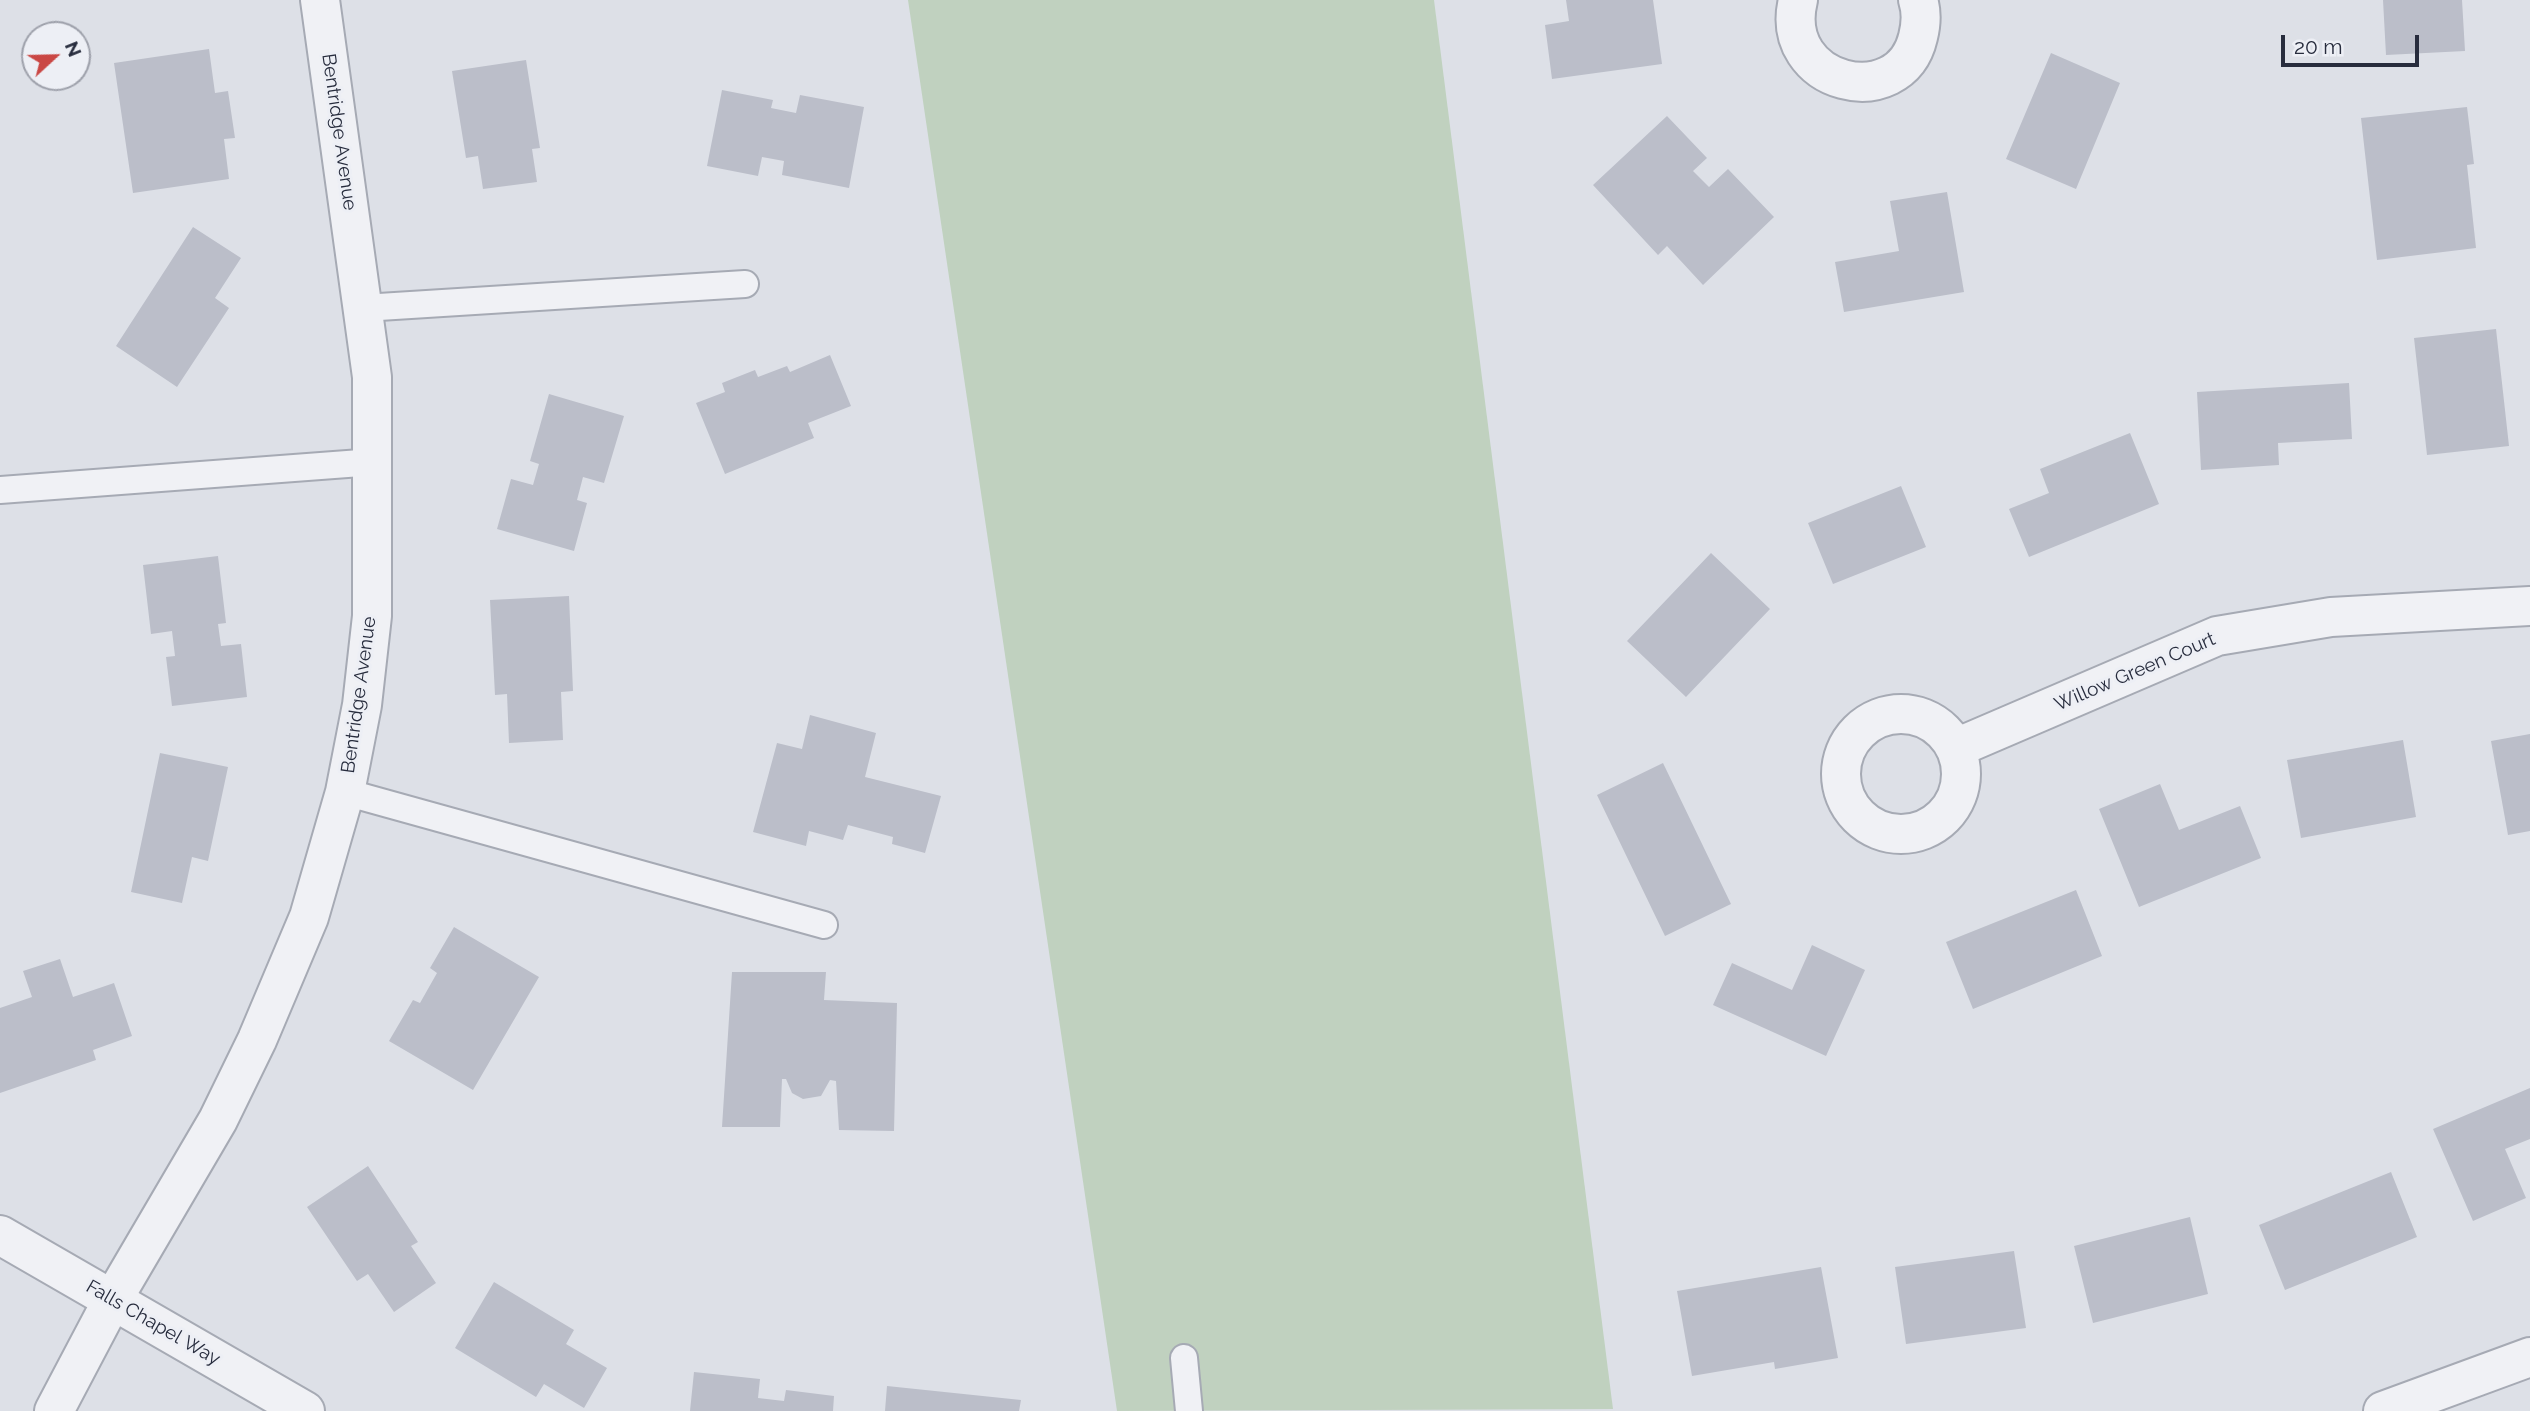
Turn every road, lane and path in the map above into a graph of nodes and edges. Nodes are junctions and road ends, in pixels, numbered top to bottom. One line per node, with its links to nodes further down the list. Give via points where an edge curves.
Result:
1 (320, 0): 5 (street, Bentridge Avenue)
2 (1798, 0): 3 (street, via 1796,34 1804,52 1834,78 1853,82 1891,74 1906,61 1917,44 1921,24)
3 (1918, 0)
4 (745, 284): 5 (lane)
5 (363, 308): 6 (street, Bentridge Avenue, via 372,377)
6 (373, 462): 7 (lane); 10 (street, Bentridge Avenue, via 372,616 362,705)
7 (0, 490)
8 (2530, 606): 9 (street, Willow Green Court, via 2331,617 2217,636)
9 (1956, 748)
10 (345, 792): 11 (lane); 13 (street, Bentridge Avenue, via 309,917 257,1040 218,1120)
11 (824, 925)
12 (0, 1235): 13 (street, Falls Chapel Way)
13 (113, 1299): 16 (street, Bentridge Avenue); 17 (street, Falls Chapel Way)
14 (2530, 1357): 19 (street)
15 (1184, 1358): 18 (lane)
16 (54, 1411)
17 (305, 1411)
18 (1189, 1411)
19 (2384, 1411)

